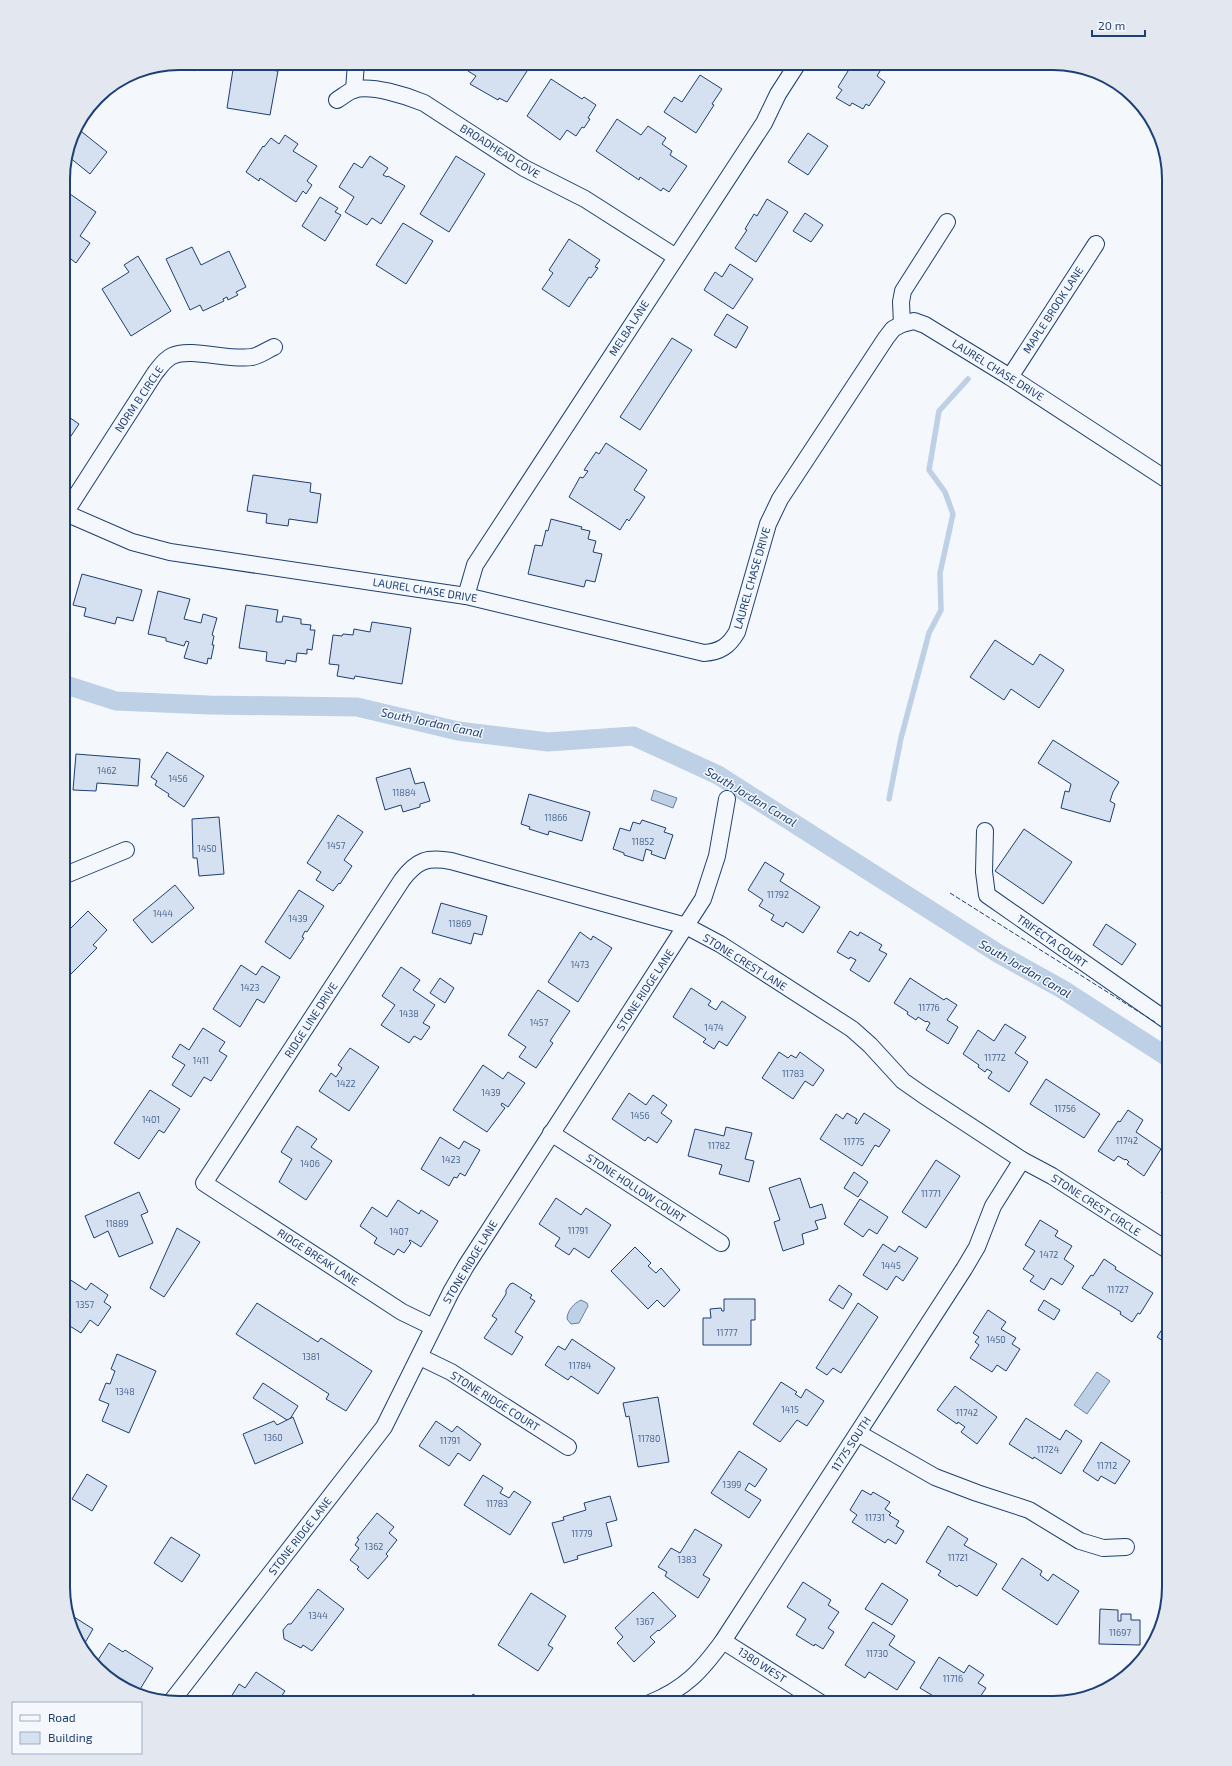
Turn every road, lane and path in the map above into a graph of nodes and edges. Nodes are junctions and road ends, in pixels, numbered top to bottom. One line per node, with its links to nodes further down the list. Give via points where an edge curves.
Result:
1 (355, 70): 3 (street)
2 (793, 70): 7 (street, MELBA LANE, via 764,123)
3 (354, 90): 4 (street, BROADHEAD COVE); 7 (street, BROADHEAD COVE, via 394,92 424,103 524,168 585,198)
4 (337, 100)
5 (947, 222): 8 (street, via 903,291)
6 (1096, 244): 10 (street, MAPLE BROOK LANE)
7 (676, 257): 14 (street, MELBA LANE, via 475,565)
8 (902, 324): 10 (street, LAUREL CHASE DRIVE, via 914,321 925,325); 14 (street, LAUREL CHASE DRIVE, via 893,329 886,338 773,511 737,632 724,648 704,653)
9 (274, 347): 12 (street, NORM B CIRCLE, via 253,357 229,358 185,354 173,356 164,362)
10 (1010, 377): 11 (street, LAUREL CHASE DRIVE)
11 (1162, 476)
12 (70, 503)
13 (70, 515): 14 (street, LAUREL CHASE DRIVE, via 132,542 170,552)
14 (466, 596)
15 (727, 799): 20 (street, STONE RIDGE LANE, via 711,878 703,899)
16 (985, 831): 21 (street, TRIFECTA COURT, via 984,872 988,895)
17 (126, 850): 19 (street)
18 (423, 861): 20 (street, STONE CREST LANE, via 437,858 452,861); 24 (street, RIDGE LINE DRIVE, via 411,869 402,880)
19 (70, 873)
20 (686, 926): 22 (street, STONE RIDGE LANE); 23 (street, STONE CREST LANE, via 720,944 852,1029 903,1080)
21 (1162, 1017)
22 (551, 1133): 25 (street, STONE HOLLOW COURT); 27 (street, STONE RIDGE LANE, via 466,1266)
23 (1022, 1160): 26 (street, STONE CREST CIRCLE, via 1052,1176); 29 (street, 11775 SOUTH, via 993,1206 977,1247)
24 (204, 1183): 27 (street, RIDGE BREAK LANE, via 402,1312)
25 (721, 1243)
26 (1162, 1247)
27 (433, 1327): 28 (street, STONE RIDGE LANE)
28 (420, 1357): 30 (street, STONE RIDGE COURT, via 451,1372); 33 (street, STONE RIDGE LANE, via 384,1427)
29 (858, 1433): 31 (street, via 935,1477 1029,1510 1080,1541 1103,1548); 32 (street, 11775 SOUTH)
30 (568, 1447)
31 (1126, 1547)
32 (723, 1641): 34 (street, 11775 SOUTH, via 706,1665 688,1682); 35 (street, 1380 WEST)
33 (176, 1696)
34 (667, 1696)
35 (810, 1696)

